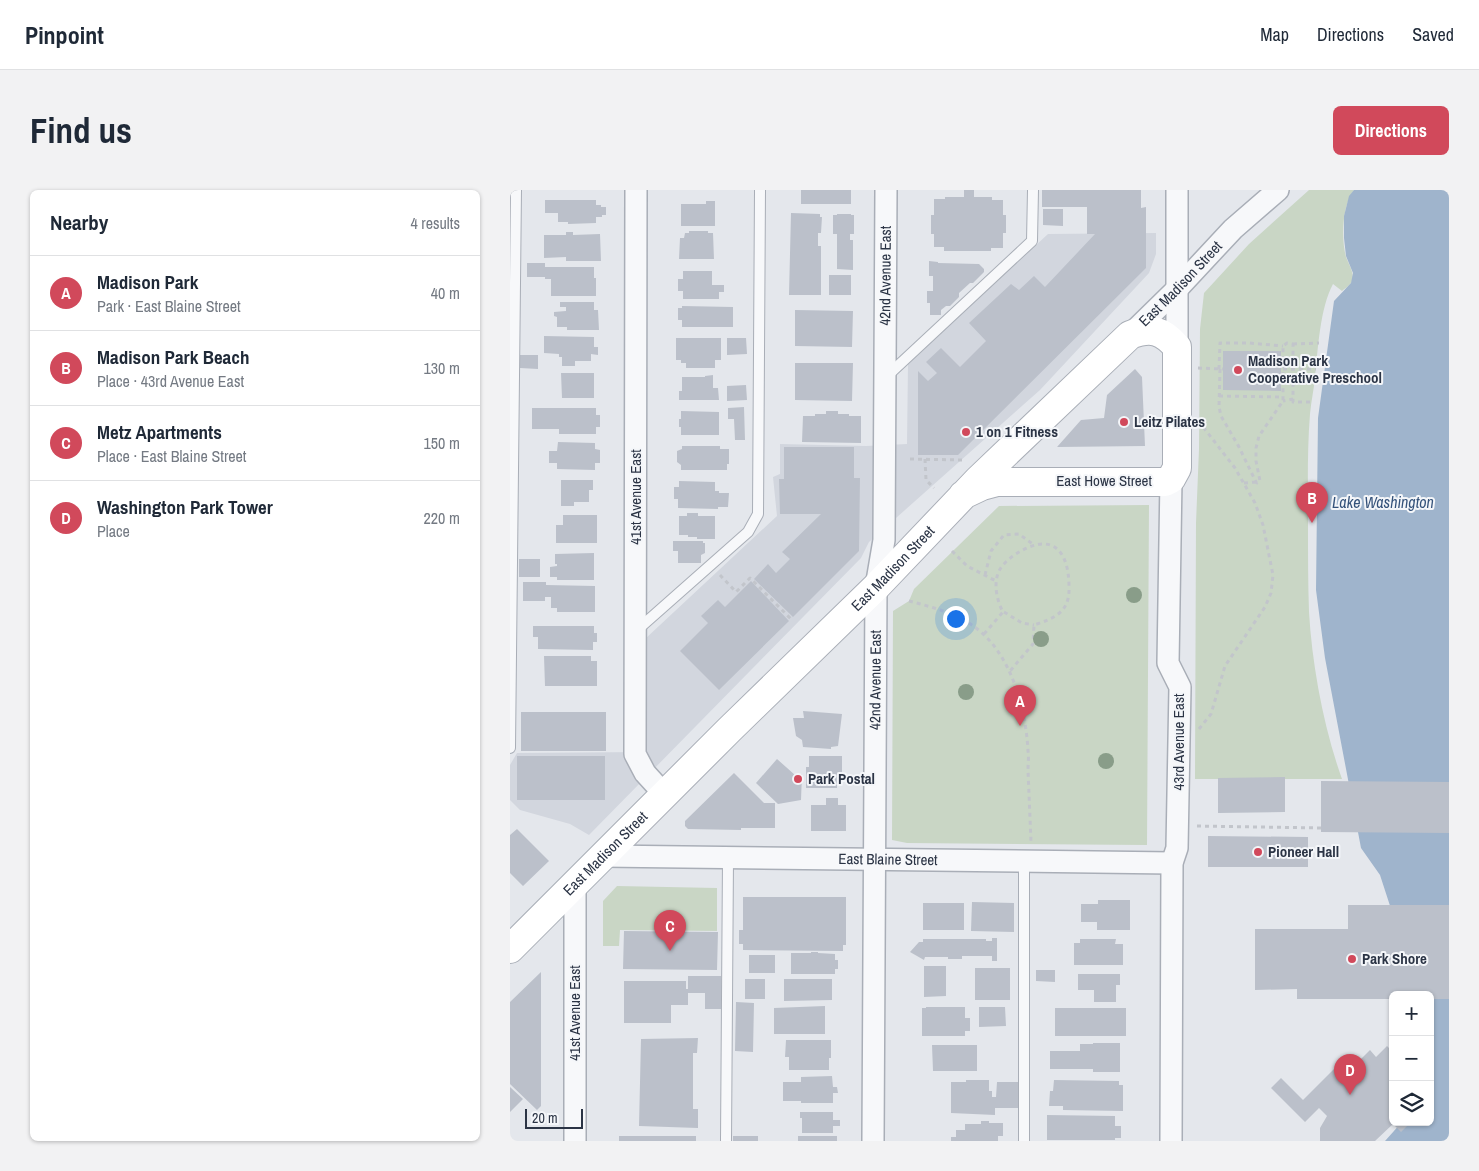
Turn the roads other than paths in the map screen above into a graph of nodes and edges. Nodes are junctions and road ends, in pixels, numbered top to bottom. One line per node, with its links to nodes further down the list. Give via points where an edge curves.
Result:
1 (516, 190): 18 (lane)
2 (636, 190): 17 (street, 41st Avenue East)
3 (760, 190): 17 (lane, via 758,514 748,532)
4 (886, 190): 11 (street, 42nd Avenue East)
5 (1032, 190): 11 (lane, via 1032,241)
6 (1177, 190): 8 (street, 43rd Avenue East)
7 (1278, 190): 8 (street, East Madison Street, via 1233,229)
8 (1177, 289): 9 (street, East Madison Street); 10 (street, 43rd Avenue East)
9 (1130, 336): 10 (street, via 1156,331); 12 (street, East Madison Street)
10 (1177, 347): 13 (street, 43rd Avenue East, via 1177,468)
11 (884, 378): 16 (street, 42nd Avenue East, via 884,540)
12 (1022, 438): 14 (street, East Howe Street, via 1028,468); 15 (street, East Madison Street)
13 (1171, 480): 14 (street, East Howe Street); 24 (street, 43rd Avenue East, via 1168,664 1180,687 1177,848)
14 (1036, 481): 15 (street, East Howe Street, via 997,482)
15 (963, 495): 16 (street, East Madison Street)
16 (876, 587): 19 (street, East Madison Street); 23 (street, 42nd Avenue East)
17 (635, 632): 19 (street, 41st Avenue East, via 635,754 645,773)
18 (510, 748)
19 (664, 795): 21 (street, East Madison Street)
20 (1028, 853): 23 (street, East Blaine Street); 24 (street, East Blaine Street); 30 (lane)
21 (603, 856): 22 (street, East Blaine Street); 25 (street, East Madison Street)
22 (728, 859): 23 (street, East Blaine Street); 28 (lane)
23 (874, 860): 29 (street, 42nd Avenue East)
24 (1172, 863): 31 (street, 43rd Avenue East)
25 (574, 885): 26 (street, East Madison Street); 27 (street, 41st Avenue East)
26 (510, 949)
27 (575, 1141)
28 (726, 1141)
29 (873, 1141)
30 (1024, 1141)
31 (1171, 1141)

